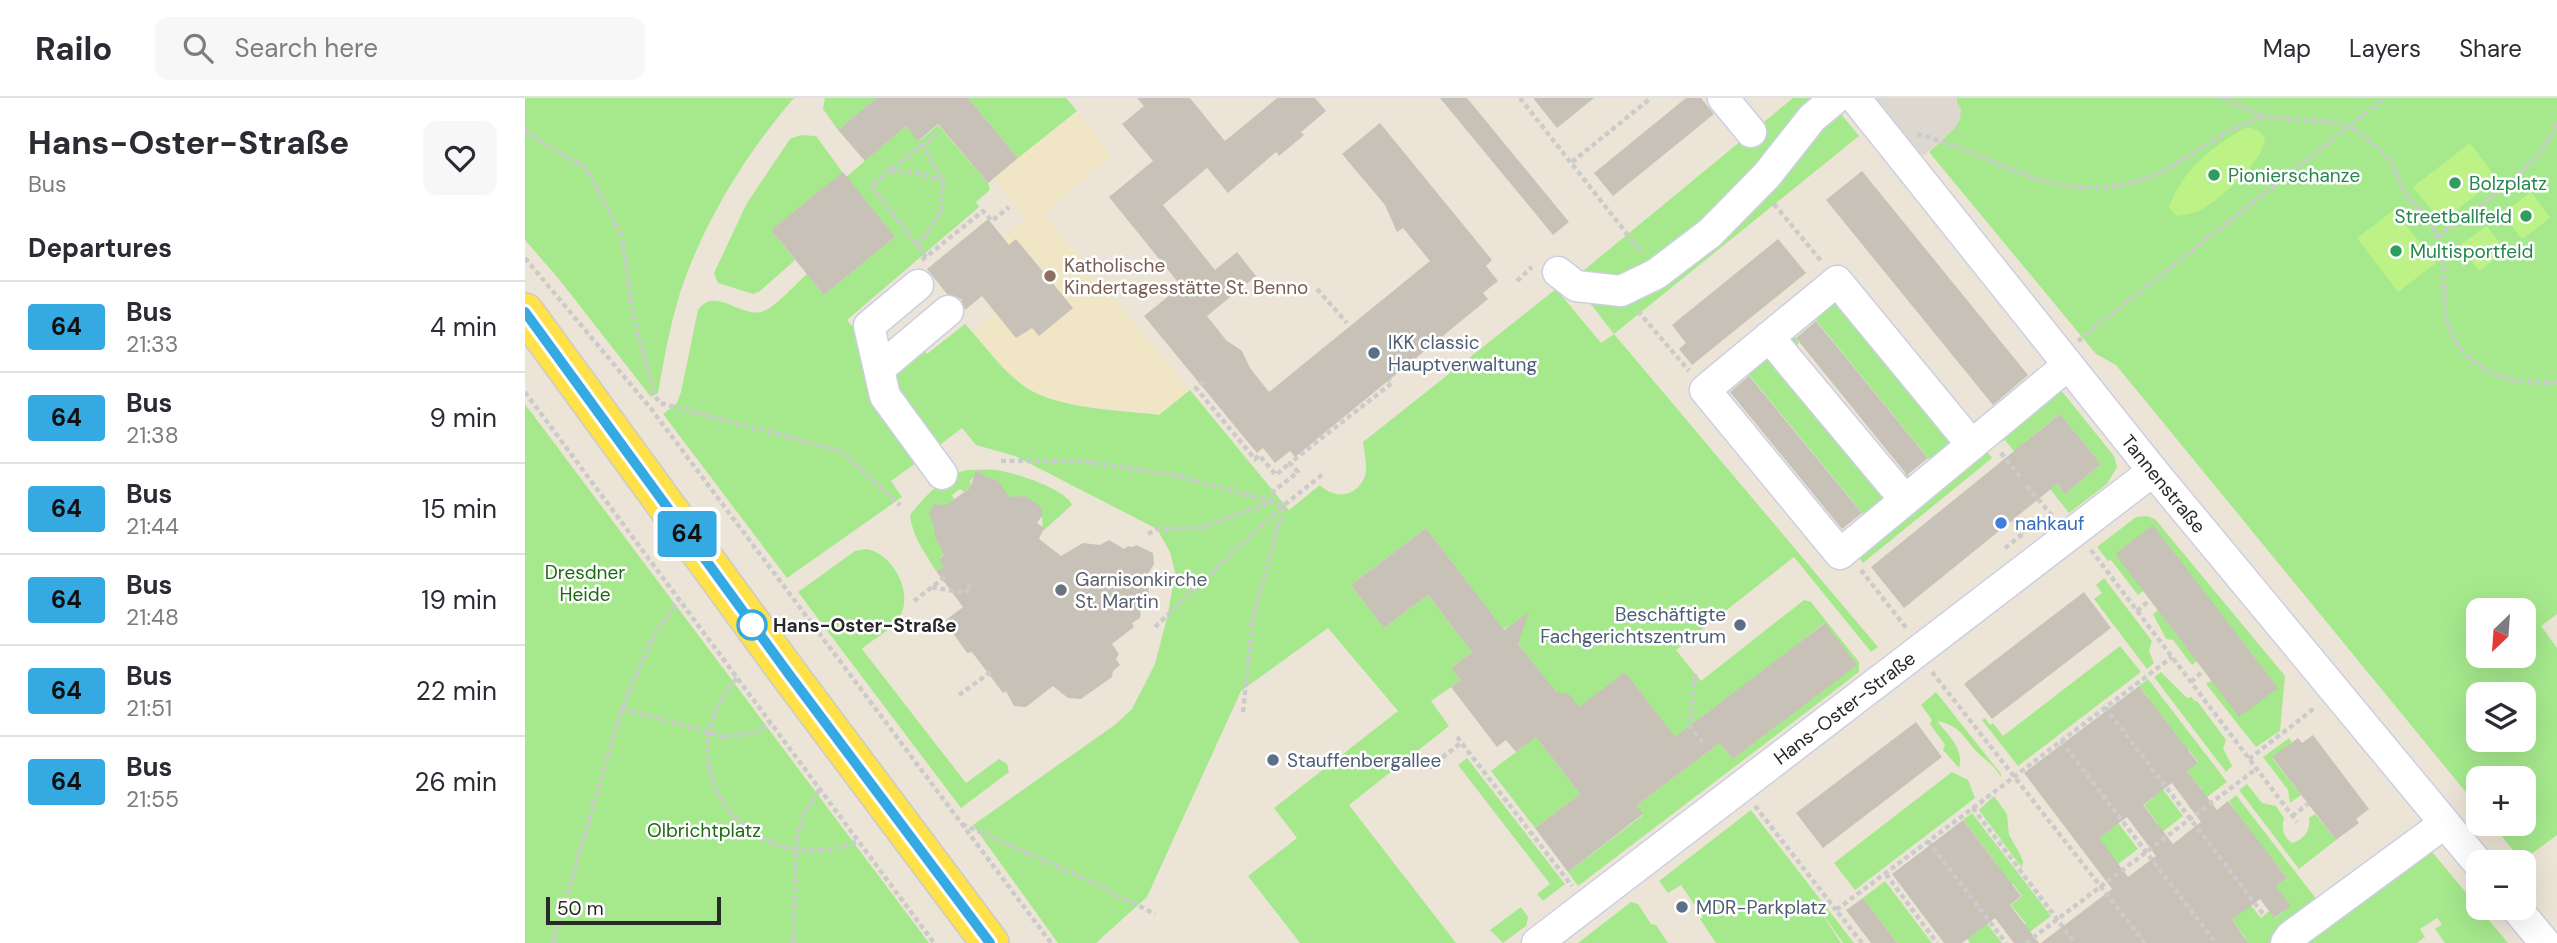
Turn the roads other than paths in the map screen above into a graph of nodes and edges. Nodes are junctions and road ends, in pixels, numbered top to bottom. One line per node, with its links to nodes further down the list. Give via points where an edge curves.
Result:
1 (1723, 98): 4 (street)
2 (1836, 98): 5 (street, via 1812,118 1710,233 1656,274 1621,291 1576,286)
3 (1855, 98): 10 (street, Tannenstraße)
4 (1751, 132)
5 (1558, 272)
6 (918, 285): 11 (street, via 869,327)
7 (948, 310): 11 (street)
8 (525, 312): 19 (main road)
9 (1769, 337): 12 (street, via 1837,281); 15 (street); 15 (street, via 1705,390 1840,554)
10 (2068, 365): 12 (street); 13 (street, Tannenstraße)
11 (879, 369): 14 (street, via 885,396)
12 (1978, 439): 15 (street)
13 (2153, 471): 16 (street, Tannenstraße); 20 (street, Hans-Oster-Straße, via 2064,524 1919,650)
14 (942, 474)
15 (1905, 500)
16 (2445, 823): 17 (street, Tannenstraße); 21 (street)
17 (2467, 850)
18 (2526, 920): 22 (street)
19 (990, 943)
20 (1537, 943)
21 (2286, 943)
22 (2545, 943)

